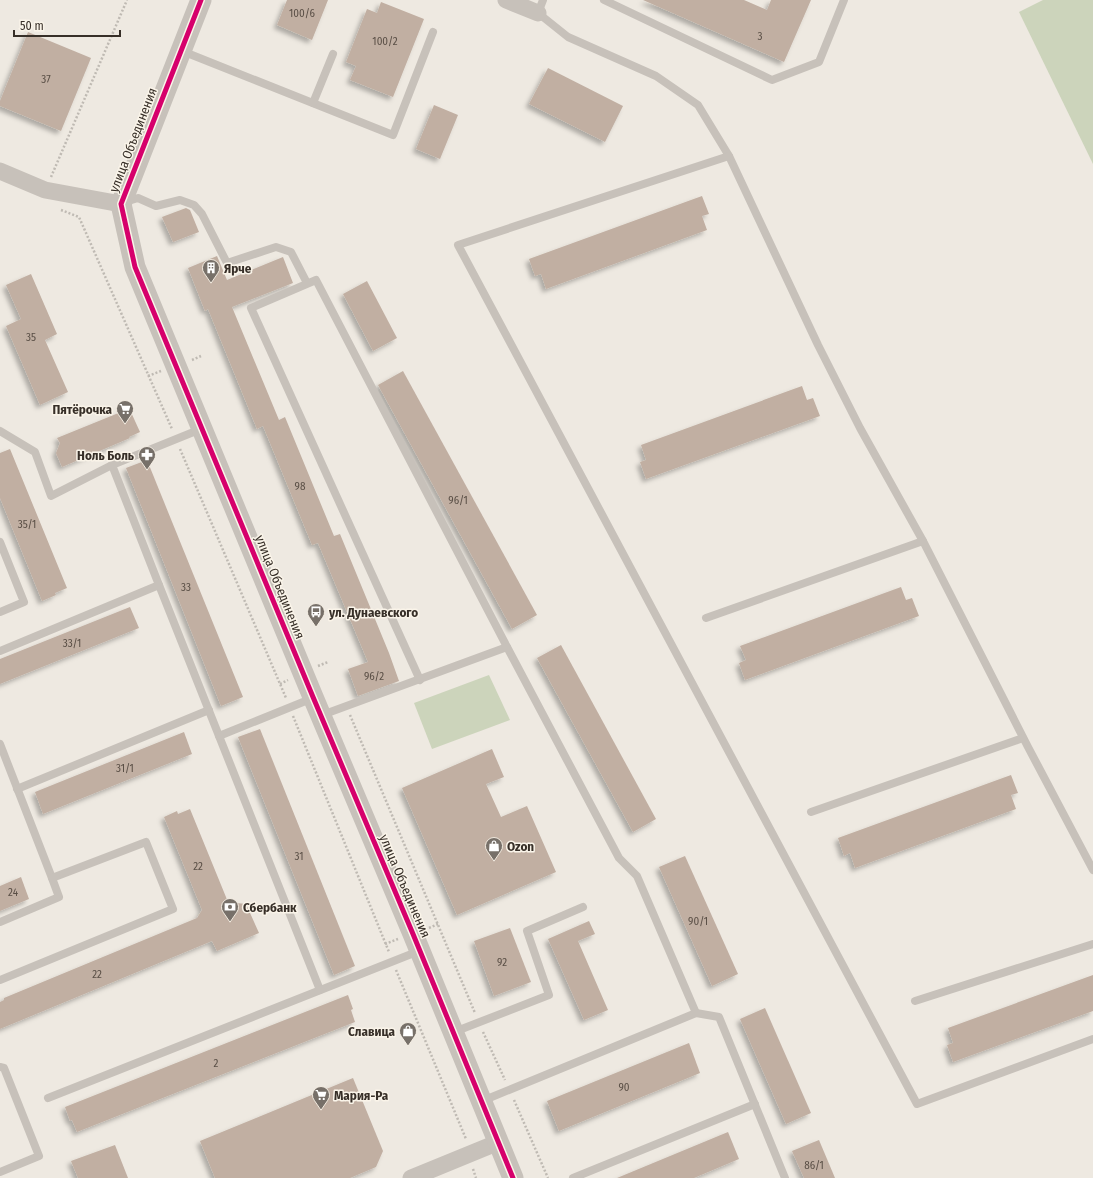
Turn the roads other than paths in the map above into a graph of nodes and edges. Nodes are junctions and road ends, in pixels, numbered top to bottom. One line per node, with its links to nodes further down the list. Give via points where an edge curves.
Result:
1 (201, 0): 7 (street, улица Объединения)
2 (506, 0): 5 (street)
3 (604, 0): 4 (lane, via 772,80 819,62)
4 (844, 0)
5 (540, 7): 10 (lane, via 568,37 656,76 698,105)
6 (432, 32): 9 (lane, via 393,135)
7 (181, 50): 9 (lane); 12 (street, улица Объединения)
8 (333, 54): 9 (lane)
9 (313, 103)
10 (729, 156): 17 (lane, via 818,345 860,428); 43 (lane, via 458,245 917,1104)
11 (0, 171): 12 (street, via 45,190)
12 (120, 204): 13 (lane, via 138,198 156,206 180,200 194,205 202,214 227,263 276,247 292,252); 14 (street, улица Объединения, via 134,267)
13 (307, 283): 22 (lane, via 316,280); 24 (lane, via 251,308)
14 (202, 428): 16 (lane); 25 (street, улица Объединения)
15 (0, 431): 16 (lane, via 35,452 51,496)
16 (112, 465): 19 (lane)
17 (923, 541): 21 (lane); 28 (lane)
18 (0, 542): 20 (lane, via 24,602)
19 (159, 585): 23 (lane); 26 (lane)
20 (0, 612)
21 (706, 618)
22 (507, 647): 24 (lane); 41 (lane, via 619,858 637,876)
23 (0, 651)
24 (420, 680): 25 (lane, via 346,706)
25 (317, 706): 27 (lane, via 289,707); 37 (street, улица Объединения)
26 (209, 710): 27 (lane); 30 (lane)
27 (219, 736): 39 (lane)
28 (1024, 738): 31 (lane); 32 (lane)
29 (0, 744): 30 (lane)
30 (17, 789): 33 (lane)
31 (811, 812)
32 (1093, 870)
33 (52, 878): 35 (lane, via 59,897); 38 (lane, via 146,842 173,909)
34 (583, 907): 42 (lane, via 527,931 549,995)
35 (0, 922)
36 (1093, 944): 40 (lane)
37 (420, 950): 39 (lane); 42 (street, улица Объединения)
38 (0, 980)
39 (320, 990): 45 (lane)
40 (915, 1001)
41 (696, 1013): 46 (lane); 47 (lane, via 720,1016)
42 (453, 1032): 46 (street, улица Объединения)
43 (1093, 1039)
44 (0, 1066): 49 (lane, via 4,1068 39,1156)
45 (48, 1098)
46 (481, 1102): 48 (street, улица Объединения)
47 (755, 1104): 52 (lane); 53 (lane)
48 (499, 1142): 50 (street); 51 (street, улица Объединения)
49 (0, 1172)
50 (411, 1178)
51 (513, 1178)
52 (572, 1178)
53 (785, 1178)

